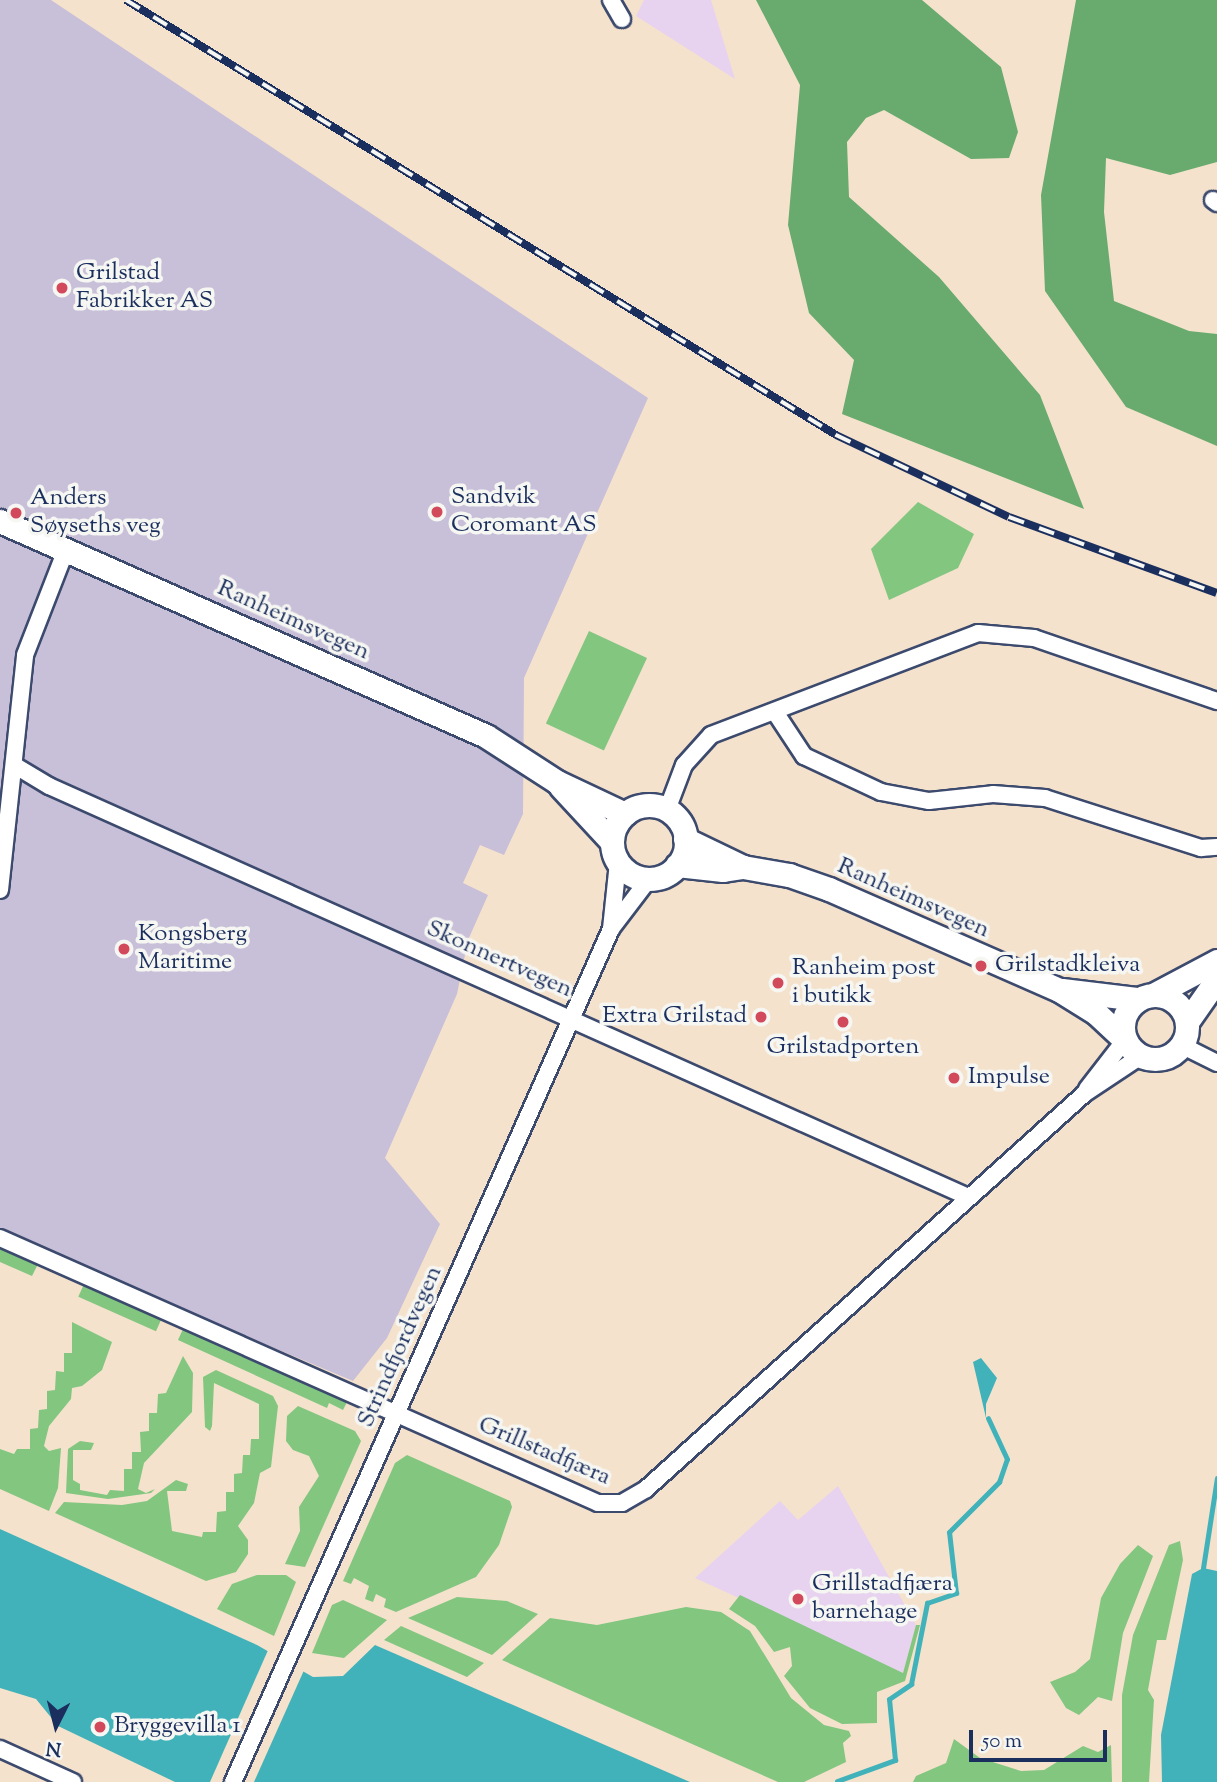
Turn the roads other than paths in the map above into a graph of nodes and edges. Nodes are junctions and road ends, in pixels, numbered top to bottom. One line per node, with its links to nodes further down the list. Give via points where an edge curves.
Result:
1 (611, 0): 2 (street)
2 (622, 19)
3 (0, 521): 4 (street, Ranheimsvegen)
4 (66, 550): 7 (street, via 24,655); 8 (street, Ranheimsvegen, via 486,736)
5 (1217, 701): 6 (street, via 1034,638 997,632 938,645)
6 (775, 712): 9 (street, via 724,729 701,743 684,765); 12 (street, via 804,756 881,792 929,801 993,794 1045,798 1201,848)
7 (14, 765): 17 (street); 23 (street, Skonnertvegen, via 40,782)
8 (557, 782): 10 (street, Ranheimsvegen); 13 (street, Ranheimsvegen)
9 (667, 810): 10 (street, via 645,805); 11 (street, via 680,822)
10 (625, 814): 13 (street)
11 (685, 839): 14 (street); 15 (street, Ranheimsvegen)
12 (1217, 847)
13 (615, 852): 16 (street, via 631,874); 18 (street, Strindfjordvegen)
14 (677, 866): 15 (street, Ranheimsvegen); 16 (street)
15 (743, 867): 21 (street, Ranheimsvegen, via 789,875 829,889)
16 (649, 879): 18 (street, Strindfjordvegen)
17 (0, 890)
18 (611, 929): 23 (street, Strindfjordvegen)
19 (1217, 961): 22 (street)
20 (1217, 979): 24 (street)
21 (1059, 990): 22 (street, Ranheimsvegen); 26 (street, Ranheimsvegen, via 1096,1013)
22 (1147, 997): 24 (street, via 1172,1000); 26 (street, via 1123,1021)
23 (571, 1017): 29 (street, Skonnertvegen); 31 (street, Strindfjordvegen)
24 (1187, 1022): 25 (street)
25 (1181, 1045): 26 (street, via 1159,1059); 27 (street)
26 (1133, 1048): 28 (street, Grillstadfjæra); 28 (street, Grillstadfjæra)
27 (1217, 1063)
28 (1084, 1094): 29 (street, Grillstadfjæra)
29 (967, 1196): 31 (street, Grillstadfjæra, via 646,1489 622,1503 598,1503)
30 (0, 1238): 31 (street, Grillstadfjæra)
31 (396, 1414): 34 (street, Strindfjordvegen)
32 (0, 1749): 33 (street)
33 (73, 1782)
34 (233, 1782)

